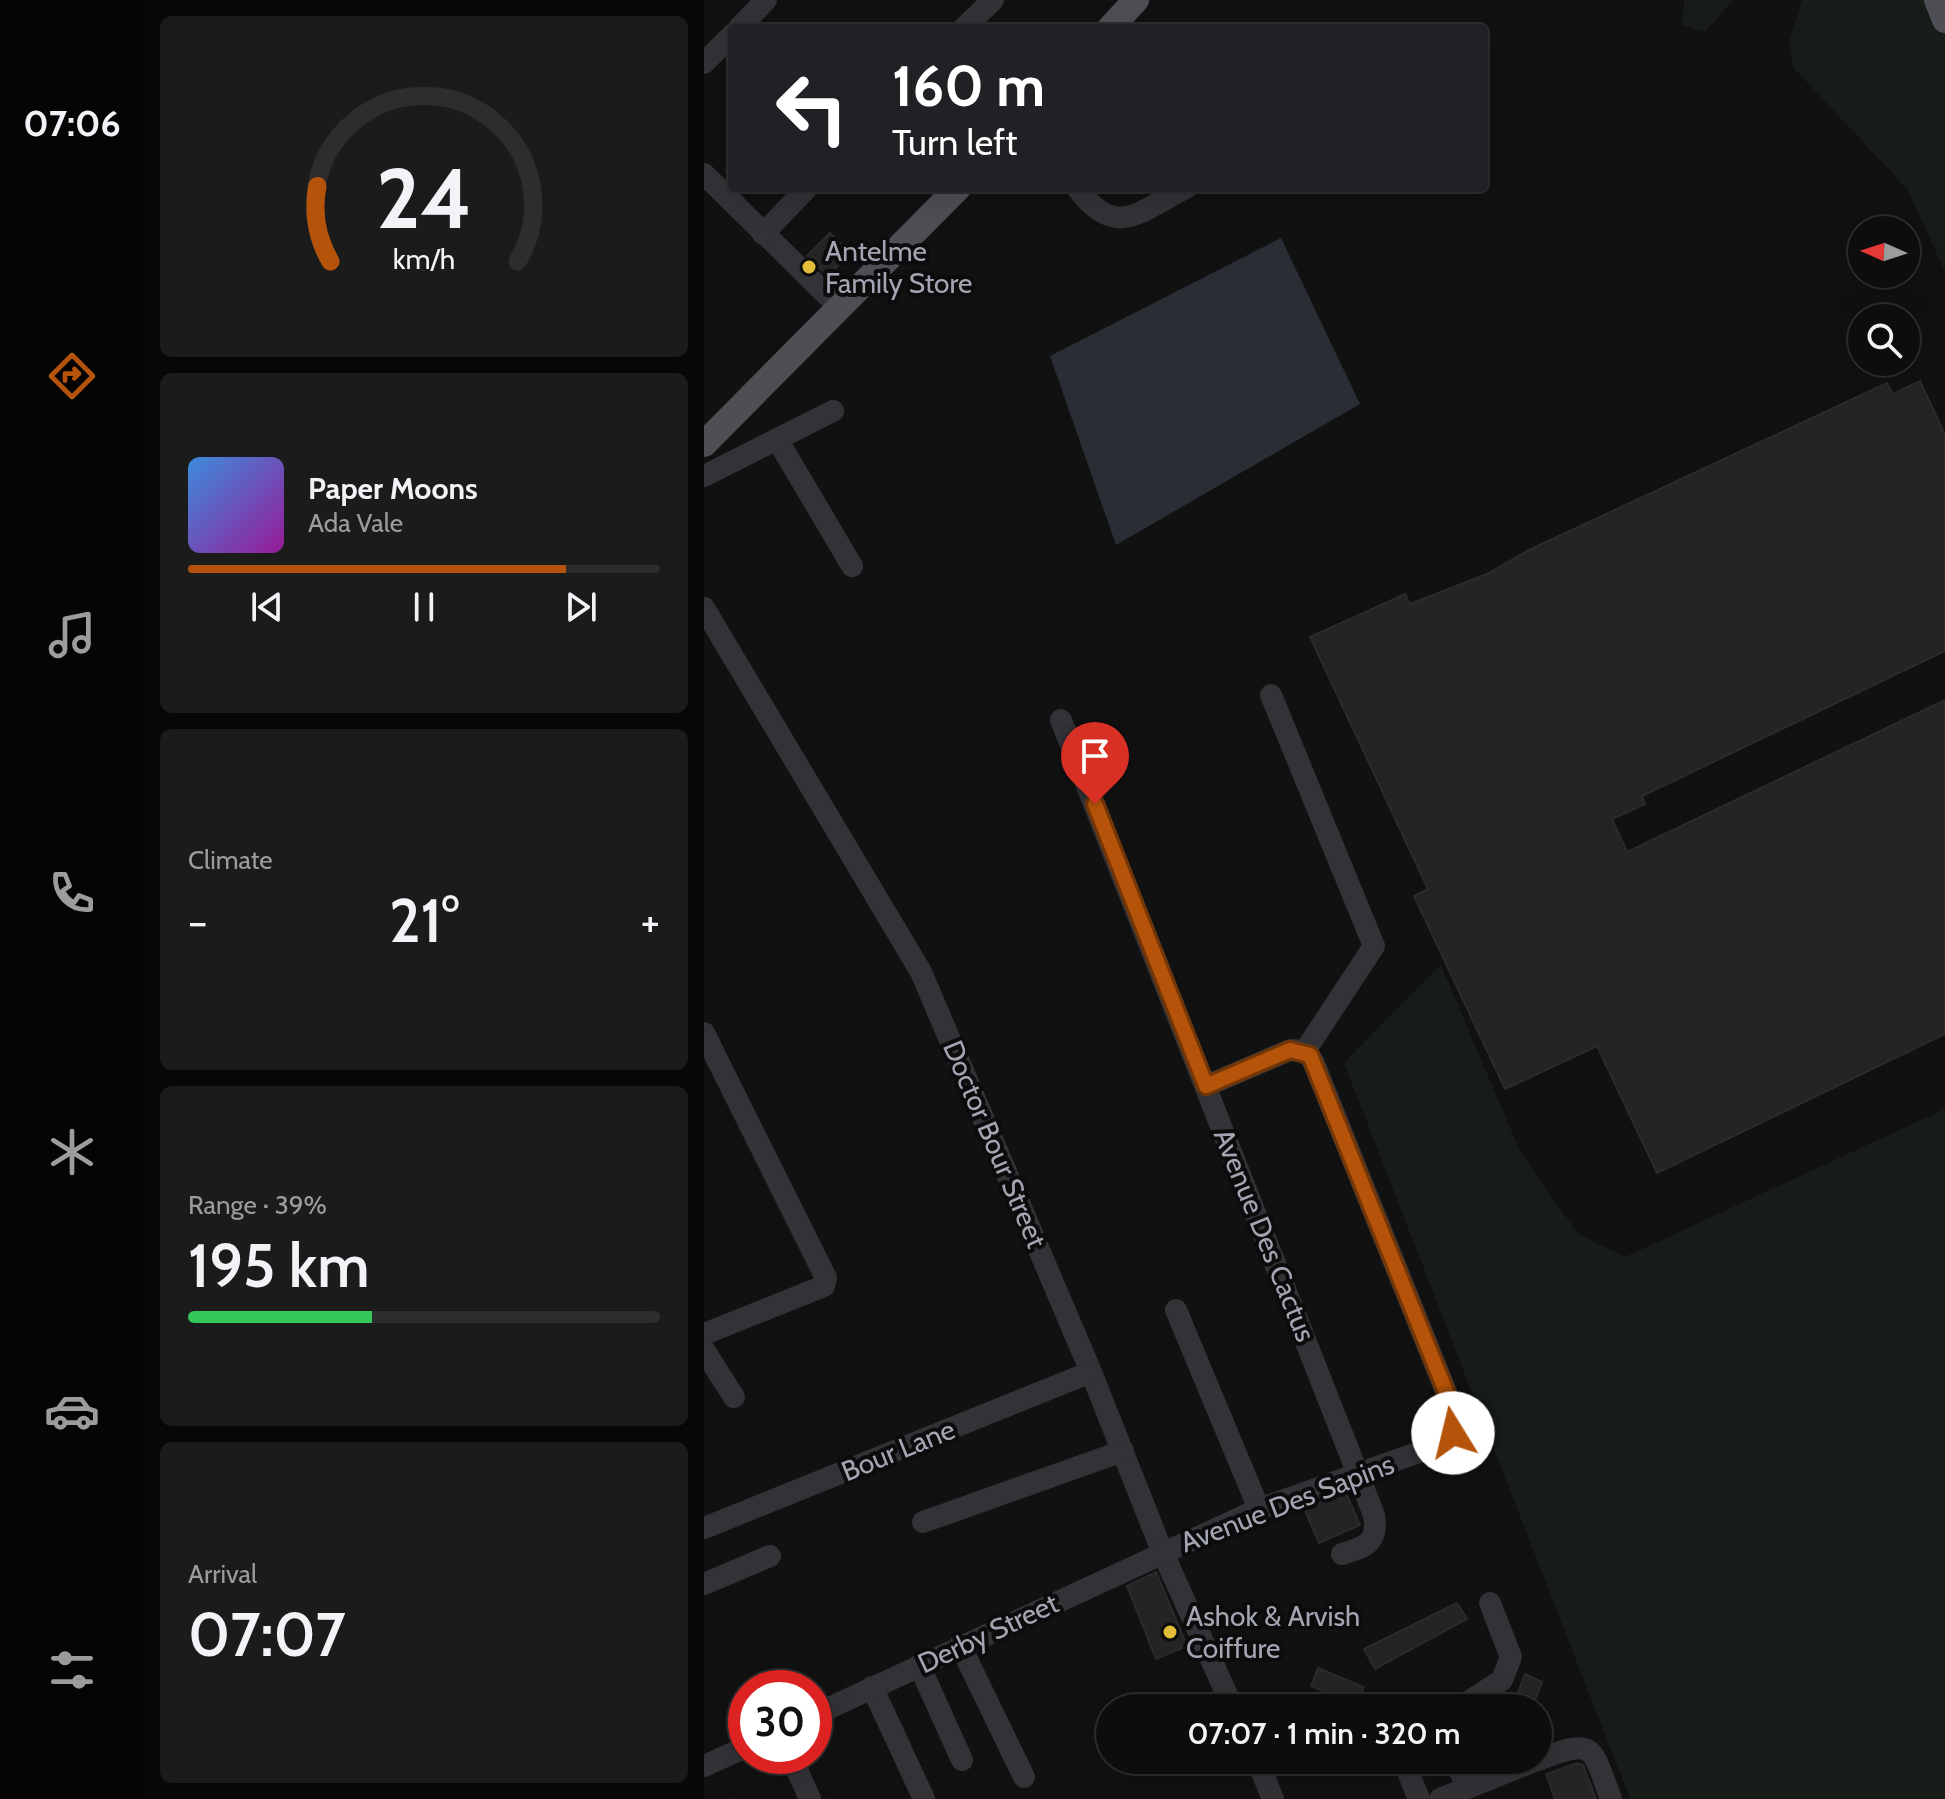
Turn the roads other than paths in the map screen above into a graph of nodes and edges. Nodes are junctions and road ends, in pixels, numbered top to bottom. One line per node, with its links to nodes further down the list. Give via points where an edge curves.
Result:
1 (766, 0): 6 (street)
2 (993, 0): 7 (street)
3 (1136, 0): 8 (main road)
4 (1937, 0): 5 (main road)
5 (1945, 20)
6 (743, 24)
7 (968, 24)
8 (1114, 24)
9 (728, 39): 10 (street)
10 (704, 63)
11 (704, 174): 16 (street)
12 (803, 192): 16 (street)
13 (954, 192): 17 (main road)
14 (1080, 192): 15 (street, via 1094,210 1110,218 1129,217)
15 (1178, 192)
16 (763, 234): 17 (street)
17 (840, 308): 20 (main road)
18 (833, 411): 19 (street)
19 (777, 439): 21 (street); 22 (street)
20 (704, 444)
21 (704, 476)
22 (852, 566)
23 (704, 608): 32 (street, Doctor Bour Street, via 921,972)
24 (1271, 695): 27 (street, via 1374,946)
25 (1061, 720): 28 (street, Avenue Des Cactus)
26 (704, 1033): 30 (street, via 826,1278 824,1286)
27 (1305, 1051): 28 (street, via 1290,1050); 35 (street, Avenue Des Sapins, via 1453,1409 1453,1433 1439,1445)
28 (1206, 1086): 35 (street, Avenue Des Cactus)
29 (1176, 1310): 36 (street)
30 (704, 1334)
31 (704, 1350): 33 (street)
32 (1091, 1372): 34 (street, Doctor Bour Street); 38 (street, Bour Lane)
33 (734, 1397)
34 (1123, 1451): 37 (street); 39 (street, Doctor Bour Street)
35 (1359, 1474): 36 (street, Avenue Des Sapins); 40 (street, Avenue Des Cactus, via 1376,1535 1366,1547)
36 (1259, 1509): 39 (street, Avenue Des Sapins)
37 (923, 1522)
38 (704, 1528)
39 (1162, 1551): 44 (street, Derby Street); 47 (street, Doctor Bour Street)
40 (1342, 1554)
41 (770, 1556): 42 (street)
42 (704, 1584)
43 (1490, 1603): 48 (street, via 1511,1657 1502,1680)
44 (960, 1645): 45 (street, Derby Street); 59 (street)
45 (919, 1665): 46 (street, Derby Street); 52 (street)
46 (872, 1687): 49 (street, Derby Street); 63 (street)
47 (1227, 1694)
48 (1480, 1694)
49 (832, 1706)
50 (728, 1755): 53 (street)
51 (1552, 1755): 66 (street, via 1585,1747 1594,1754)
52 (962, 1760)
53 (704, 1766)
54 (799, 1774): 62 (street)
55 (1263, 1774): 61 (street)
56 (1409, 1774): 64 (street)
57 (1461, 1774): 60 (street)
58 (1502, 1774): 60 (street)
59 (1024, 1777)
60 (1468, 1787): 65 (street)
61 (1274, 1798)
62 (810, 1799)
63 (924, 1799)
64 (1419, 1799)
65 (1440, 1799)
66 (1611, 1799)

